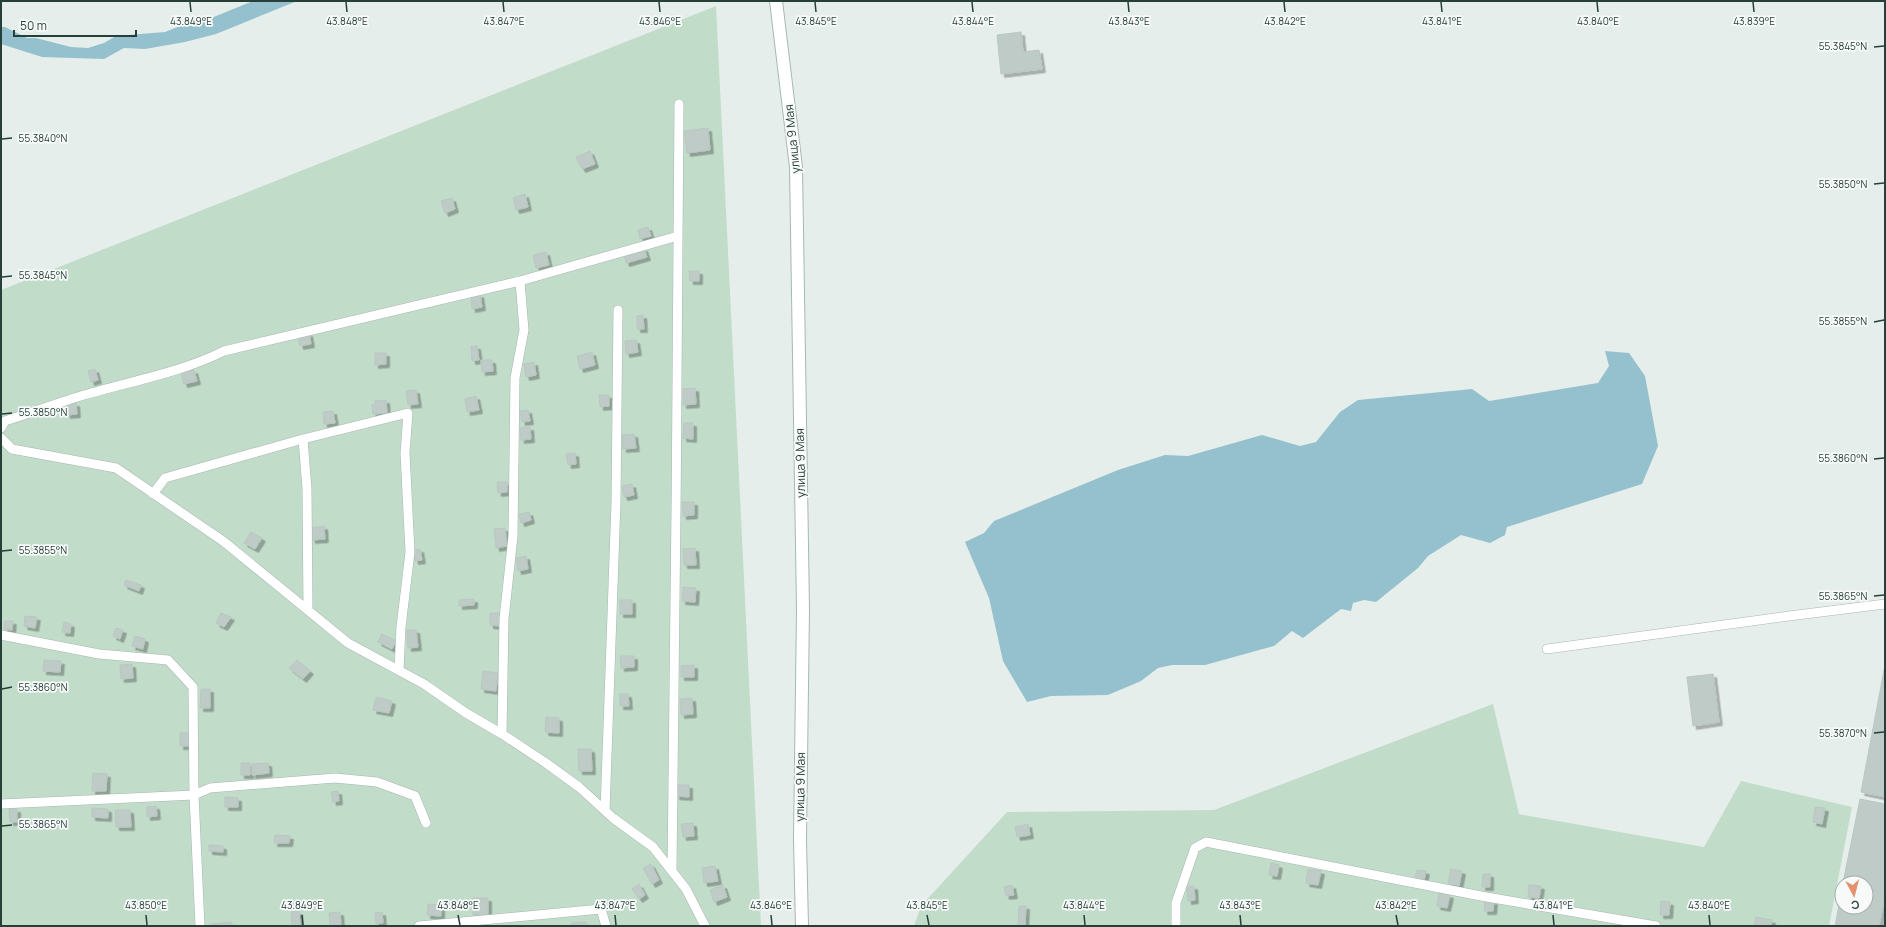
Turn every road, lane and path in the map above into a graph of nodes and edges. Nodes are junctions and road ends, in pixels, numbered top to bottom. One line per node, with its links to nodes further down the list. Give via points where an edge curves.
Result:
1 (776, 1): 25 (main road, улица 9 Мая, via 796,167 802,609)
2 (679, 104): 3 (lane)
3 (678, 236): 4 (lane); 20 (lane, via 676,670)
4 (520, 281): 6 (lane, via 224,351 209,359 5,421); 15 (lane, via 524,330 515,378 513,536 504,619)
5 (618, 310): 18 (lane, via 616,502)
6 (1, 428)
7 (1, 438): 9 (lane, via 12,448 116,468)
8 (303, 439): 9 (lane, via 165,478); 11 (lane, via 307,489); 14 (lane, via 408,413 405,453 410,552)
9 (153, 494): 11 (lane, via 223,541)
10 (1885, 604): 13 (lane)
11 (308, 610): 14 (lane, via 348,643)
12 (1, 635): 16 (lane, via 99,654 168,660 193,687)
13 (1547, 649)
14 (399, 670): 15 (lane)
15 (502, 734): 18 (lane, via 563,775)
16 (194, 795): 17 (lane); 19 (lane, via 210,788 335,778 377,782 415,796); 21 (lane)
17 (1, 804)
18 (605, 811): 20 (lane, via 653,847)
19 (426, 823)
20 (672, 871): 24 (lane, via 686,889)
21 (200, 926)
22 (419, 926): 23 (lane, via 601,909)
23 (606, 926)
24 (705, 926)
25 (802, 926)
26 (1176, 926): 27 (lane, via 1176,903 1195,848 1206,842 1481,896)
27 (1656, 926)

